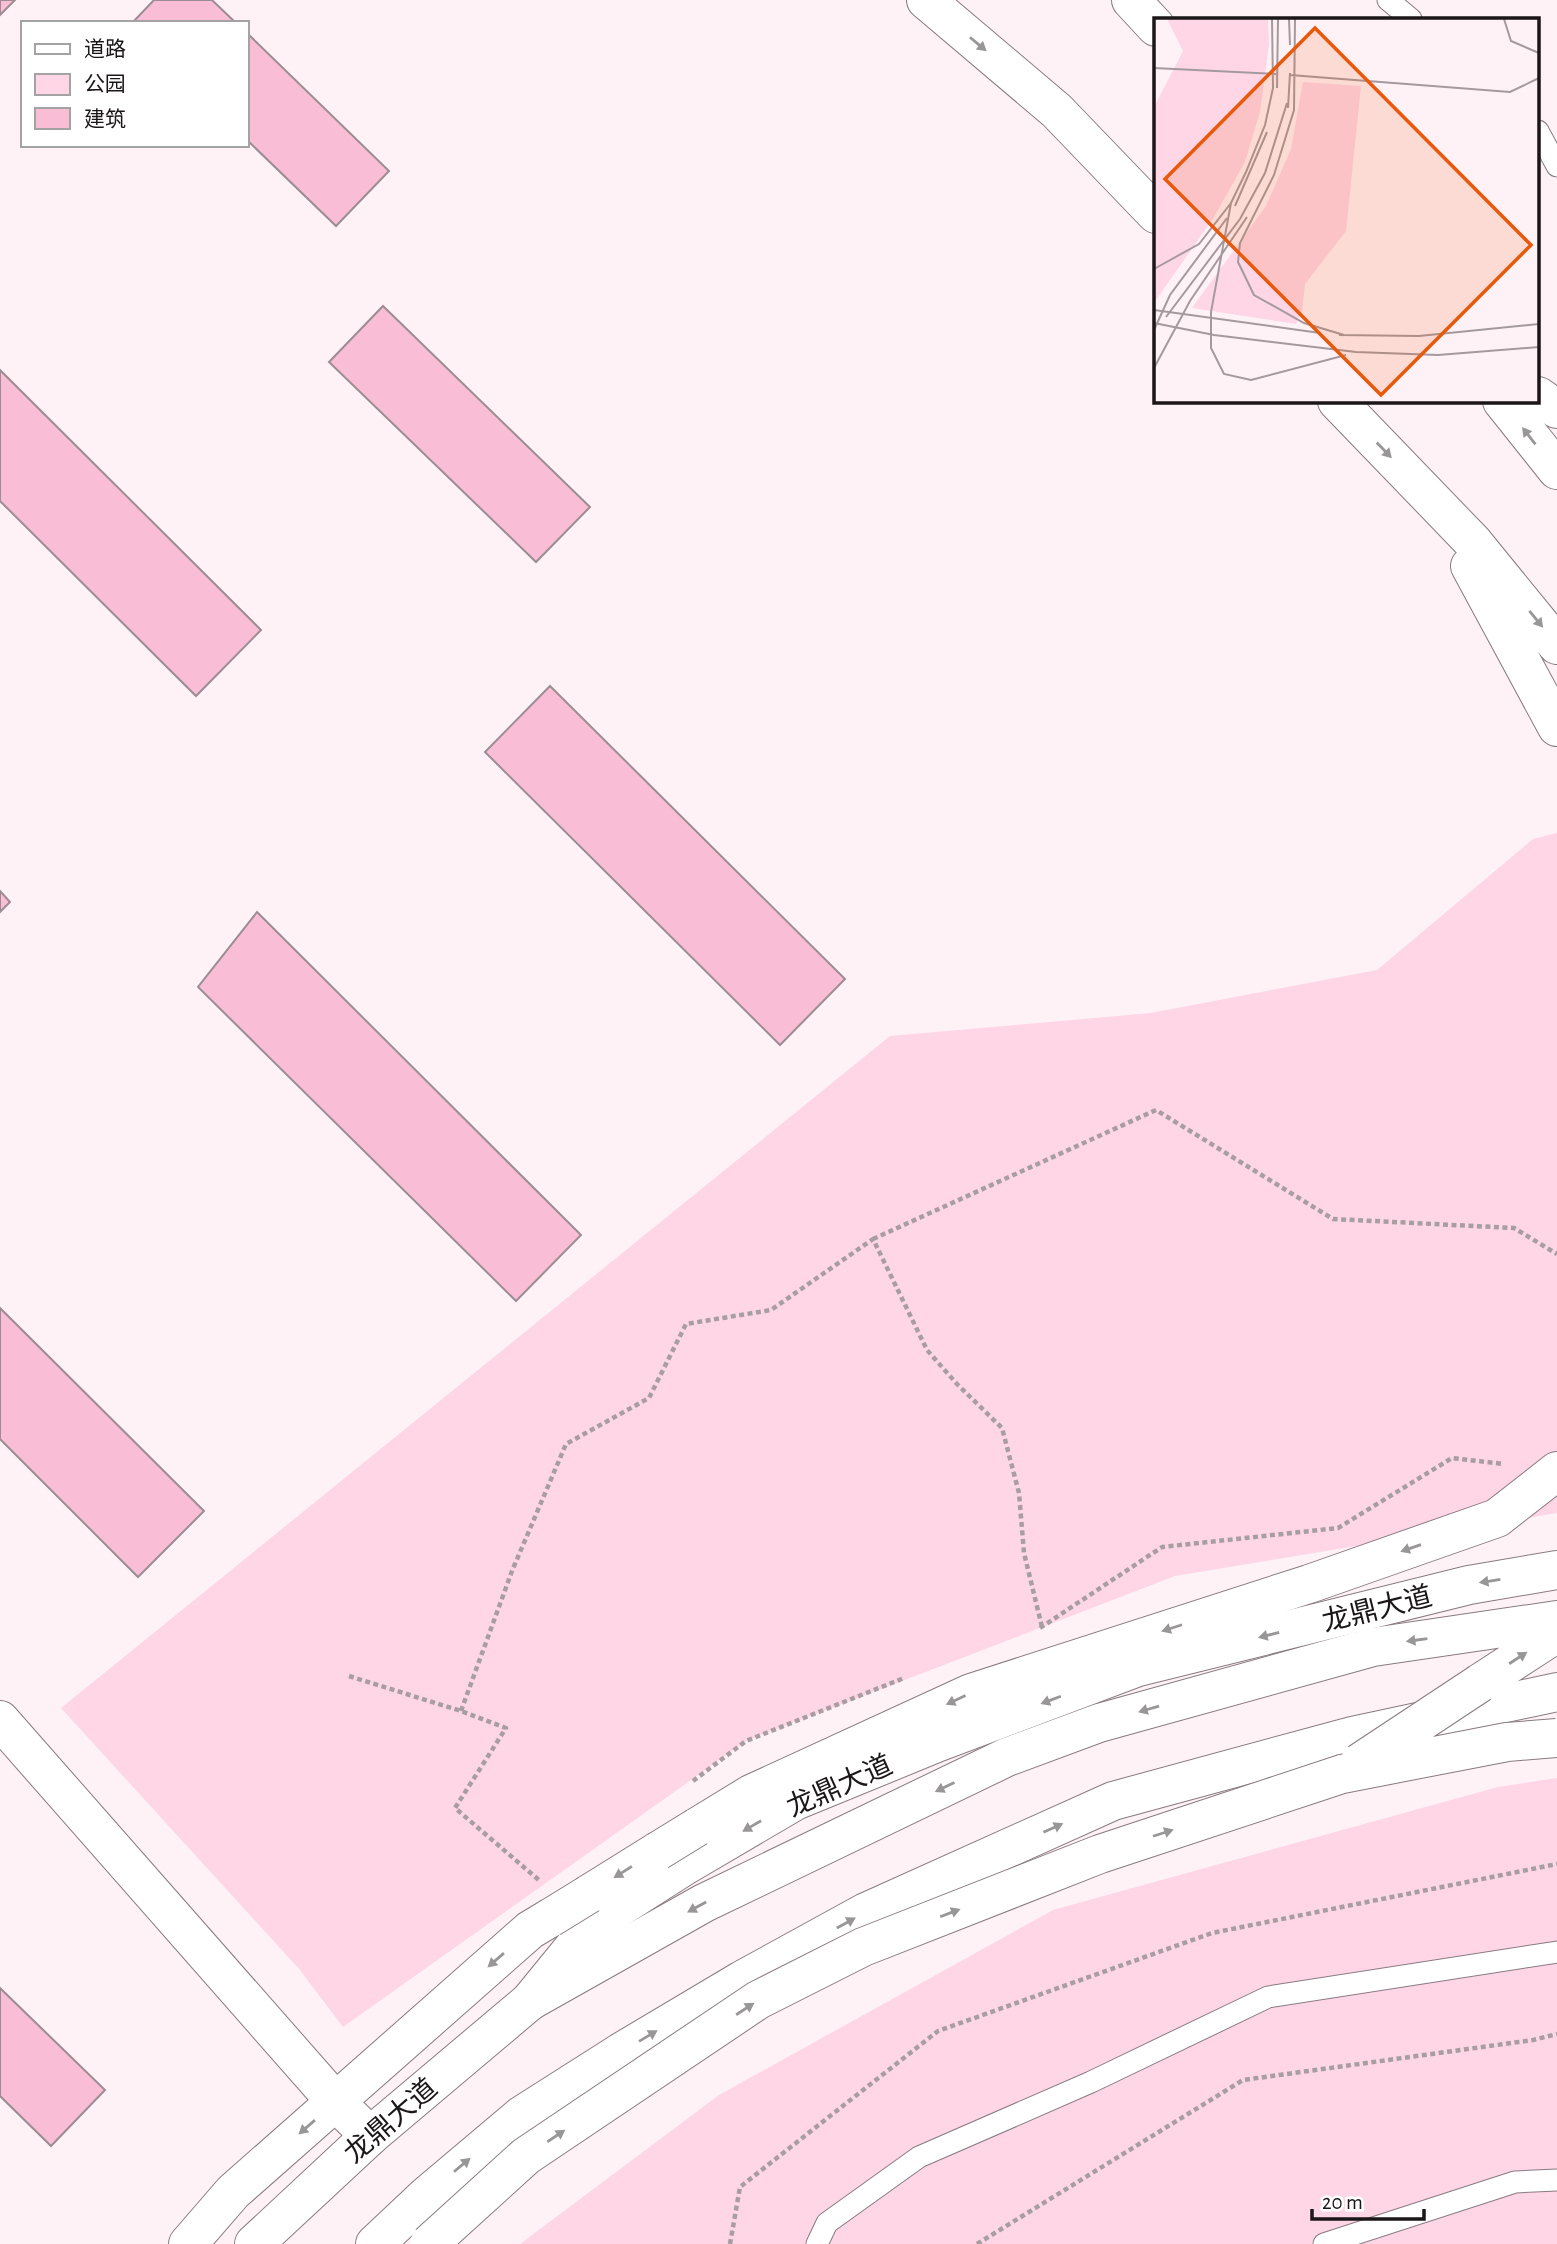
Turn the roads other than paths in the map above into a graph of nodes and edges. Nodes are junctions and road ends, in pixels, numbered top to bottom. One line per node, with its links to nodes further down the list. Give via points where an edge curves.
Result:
1 (926, 0): 8 (main road, one-way to 8, via 1057,111)
2 (1131, 0): 5 (main road)
3 (1388, 0): 4 (lane)
4 (1410, 18)
5 (1154, 25)
6 (1540, 135): 7 (lane)
7 (1557, 166)
8 (1154, 212)
9 (1540, 397): 12 (main road)
10 (1338, 402): 14 (main road, one-way to 14)
11 (1503, 402): 13 (main road, one-way to 11)
12 (1557, 409)
13 (1557, 470)
14 (1436, 503): 15 (main road, one-way to 15); 16 (main road)
15 (1557, 645)
16 (1557, 727)
17 (1557, 1471): 25 (main road, one-way to 25, bridge, via 1497,1518 971,1693 751,1794 658,1851)
18 (1557, 1570): 25 (main road, 龙鼎大道, one-way to 25, via 1469,1585 1138,1667 795,1801 686,1865)
19 (1557, 1620): 27 (main road, one-way to 27, via 1373,1647 1099,1723 1007,1758 705,1903)
20 (1557, 1633): 24 (main road, one-way to 20, bridge)
21 (1557, 1692): 31 (main road, one-way to 21, via 522,2115 742,1980 866,1912 1088,1812 1113,1801 1352,1736)
22 (0, 1720): 28 (main road)
23 (1557, 1738): 24 (main road, bridge, via 1507,1742)
24 (1342, 1774): 35 (main road, one-way to 24, bridge, via 526,2157 758,2000 863,1947 1100,1854)
25 (590, 1909): 27 (main road, 龙鼎大道); 28 (main road, one-way to 28, bridge, via 550,1918 530,1930)
26 (1557, 1952): 37 (lane, via 1268,1997 1091,2082 919,2157 827,2223)
27 (530, 2001): 29 (main road, 龙鼎大道)
28 (335, 2101): 29 (main road); 32 (main road, one-way to 32, via 233,2192)
29 (370, 2136): 33 (main road, 龙鼎大道)
30 (1557, 2180): 38 (lane, via 1515,2182)
31 (426, 2196): 34 (main road); 36 (main road)
32 (188, 2244)
33 (254, 2244)
34 (375, 2244)
35 (429, 2244)
36 (464, 2244)
37 (817, 2244)
38 (1324, 2244)

